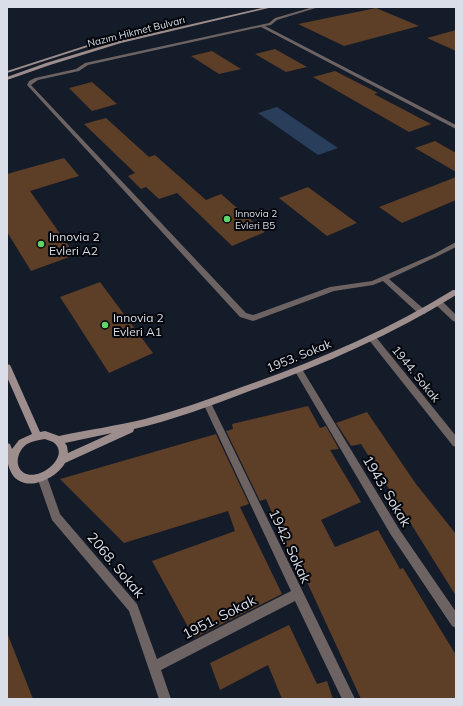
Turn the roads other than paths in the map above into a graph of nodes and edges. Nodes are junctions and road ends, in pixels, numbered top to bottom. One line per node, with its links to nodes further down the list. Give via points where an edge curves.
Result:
1 (252, 7): 5 (main road, Nazım Hikmet Bulvarı)
2 (271, 7): 10 (main road, Nazım Hikmet Bulvarı, via 120,42)
3 (317, 8): 4 (street, via 276,19)
4 (262, 26): 11 (street); 13 (street, via 87,64 77,70 37,79 29,85 243,315 254,318 333,289 374,283)
5 (136, 33)
6 (130, 34): 7 (main road, Nazım Hikmet Bulvarı)
7 (117, 38)
8 (110, 39): 9 (main road, Nazım Hikmet Bulvarı)
9 (7, 72)
10 (7, 79)
11 (456, 127)
12 (456, 244): 13 (street)
13 (384, 278): 16 (street)
14 (456, 292): 15 (main road, 1953. Sokak)
15 (439, 303): 16 (main road, 1953. Sokak); 17 (street)
16 (422, 312): 18 (main road, 1953. Sokak)
17 (456, 319)
18 (372, 338): 20 (main road, 1953. Sokak); 25 (street, 1944. Sokak)
19 (7, 367): 23 (main road)
20 (299, 371): 21 (main road, 1953. Sokak); 31 (street, 1943. Sokak, via 396,532)
21 (207, 403): 22 (main road, 1953. Sokak); 30 (street, 1942. Sokak)
22 (143, 422): 24 (main road); 27 (main road)
23 (37, 436): 24 (main road, via 45,435); 28 (main road, via 17,448)
24 (59, 440): 27 (main road, via 63,446)
25 (456, 443)
26 (7, 446): 28 (main road)
27 (63, 460): 29 (main road, via 54,470)
28 (12, 461): 29 (main road, via 18,474 25,478)
29 (42, 477): 32 (street, 2068. Sokak, via 56,518 133,608)
30 (297, 594): 32 (street, 1951. Sokak); 34 (street, 1942. Sokak)
31 (456, 622)
32 (154, 667): 33 (street, 2068. Sokak)
33 (165, 699)
34 (349, 699)

